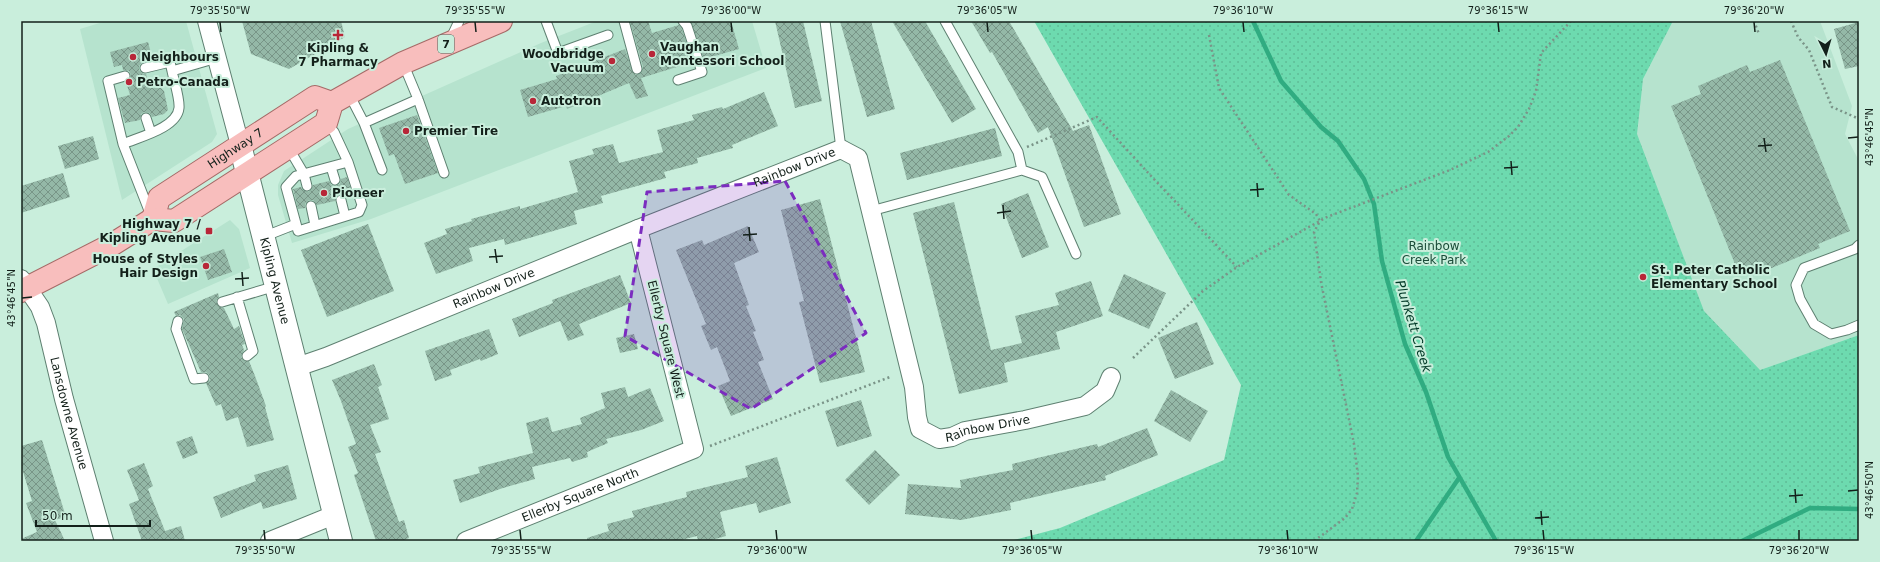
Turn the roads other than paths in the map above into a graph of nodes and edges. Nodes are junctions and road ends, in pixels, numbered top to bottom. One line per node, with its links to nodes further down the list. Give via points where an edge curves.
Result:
1 (207, 21): 11 (street, Kipling Avenue)
2 (459, 21): 10 (lane)
3 (501, 21): 10 (main road, 7)
4 (546, 21): 9 (lane, via 558,53)
5 (624, 21): 14 (lane)
6 (683, 21): 17 (lane, via 687,26 702,72)
7 (826, 21): 26 (lane)
8 (945, 21): 30 (lane, via 1018,152)
9 (608, 35)
10 (449, 43): 12 (main road, 7)
11 (217, 58): 15 (lane); 24 (street, Kipling Avenue)
12 (403, 63): 18 (lane); 19 (main road, 7)
13 (145, 68): 15 (lane, via 170,62)
14 (637, 69)
15 (172, 71): 22 (lane, via 180,108 176,118 166,127)
16 (125, 76): 23 (lane, via 108,81)
17 (678, 80)
18 (418, 99): 21 (lane); 31 (lane)
19 (336, 107): 21 (lane); 24 (main road, Highway 7, via 315,98); 25 (main road, 7); 27 (lane, via 334,132)
20 (146, 118): 22 (lane)
21 (364, 123): 29 (lane)
22 (151, 133): 23 (lane)
23 (123, 144): 40 (lane)
24 (240, 145): 32 (street, Kipling Avenue); 40 (main road, Highway 7, via 159,198)
25 (288, 147): 32 (main road, 7); 33 (lane)
26 (841, 148): 38 (street, Rainbow Drive, via 858,158); 43 (street, Rainbow Drive)
27 (348, 162): 28 (lane); 39 (lane, via 362,205 359,212)
28 (331, 166): 33 (lane); 34 (lane)
29 (382, 170)
30 (1022, 170): 38 (lane); 46 (lane, via 1042,177)
31 (444, 173)
32 (247, 174): 40 (main road, 7, via 174,221); 44 (street, Kipling Avenue)
33 (304, 174): 35 (lane); 41 (lane, via 296,176 286,187)
34 (335, 180)
35 (307, 186)
36 (341, 200): 39 (lane)
37 (311, 206): 42 (lane)
38 (871, 211): 55 (street, Rainbow Drive, via 914,387 920,429 939,439 1085,406 1105,391)
39 (345, 216): 42 (lane)
40 (153, 219): 47 (main road, via 113,244)
41 (296, 224): 42 (lane, via 298,231); 44 (lane)
42 (315, 225)
43 (638, 229): 54 (street, Rainbow Drive); 57 (street, Ellerby Square West)
44 (263, 237): 48 (street, Kipling Avenue)
45 (1859, 244): 52 (lane, via 1855,249 1804,268 1796,285 1800,299 1814,324 1831,334)
46 (1076, 254)
47 (23, 286): 59 (street, Lansdowne Avenue, via 40,307 46,323)
48 (276, 286): 49 (lane); 54 (street, Kipling Avenue)
49 (237, 297): 50 (lane); 53 (lane, via 252,343 253,351)
50 (222, 302)
51 (178, 321): 56 (lane, via 176,329 194,380)
52 (1859, 325)
53 (247, 356)
54 (297, 368): 58 (street, Kipling Avenue)
55 (1111, 377)
56 (204, 378)
57 (694, 449): 62 (street, Ellerby Square North)
58 (334, 515): 60 (street); 61 (street, Kipling Avenue)
59 (104, 541)
60 (270, 541)
61 (341, 541)
62 (466, 541)

